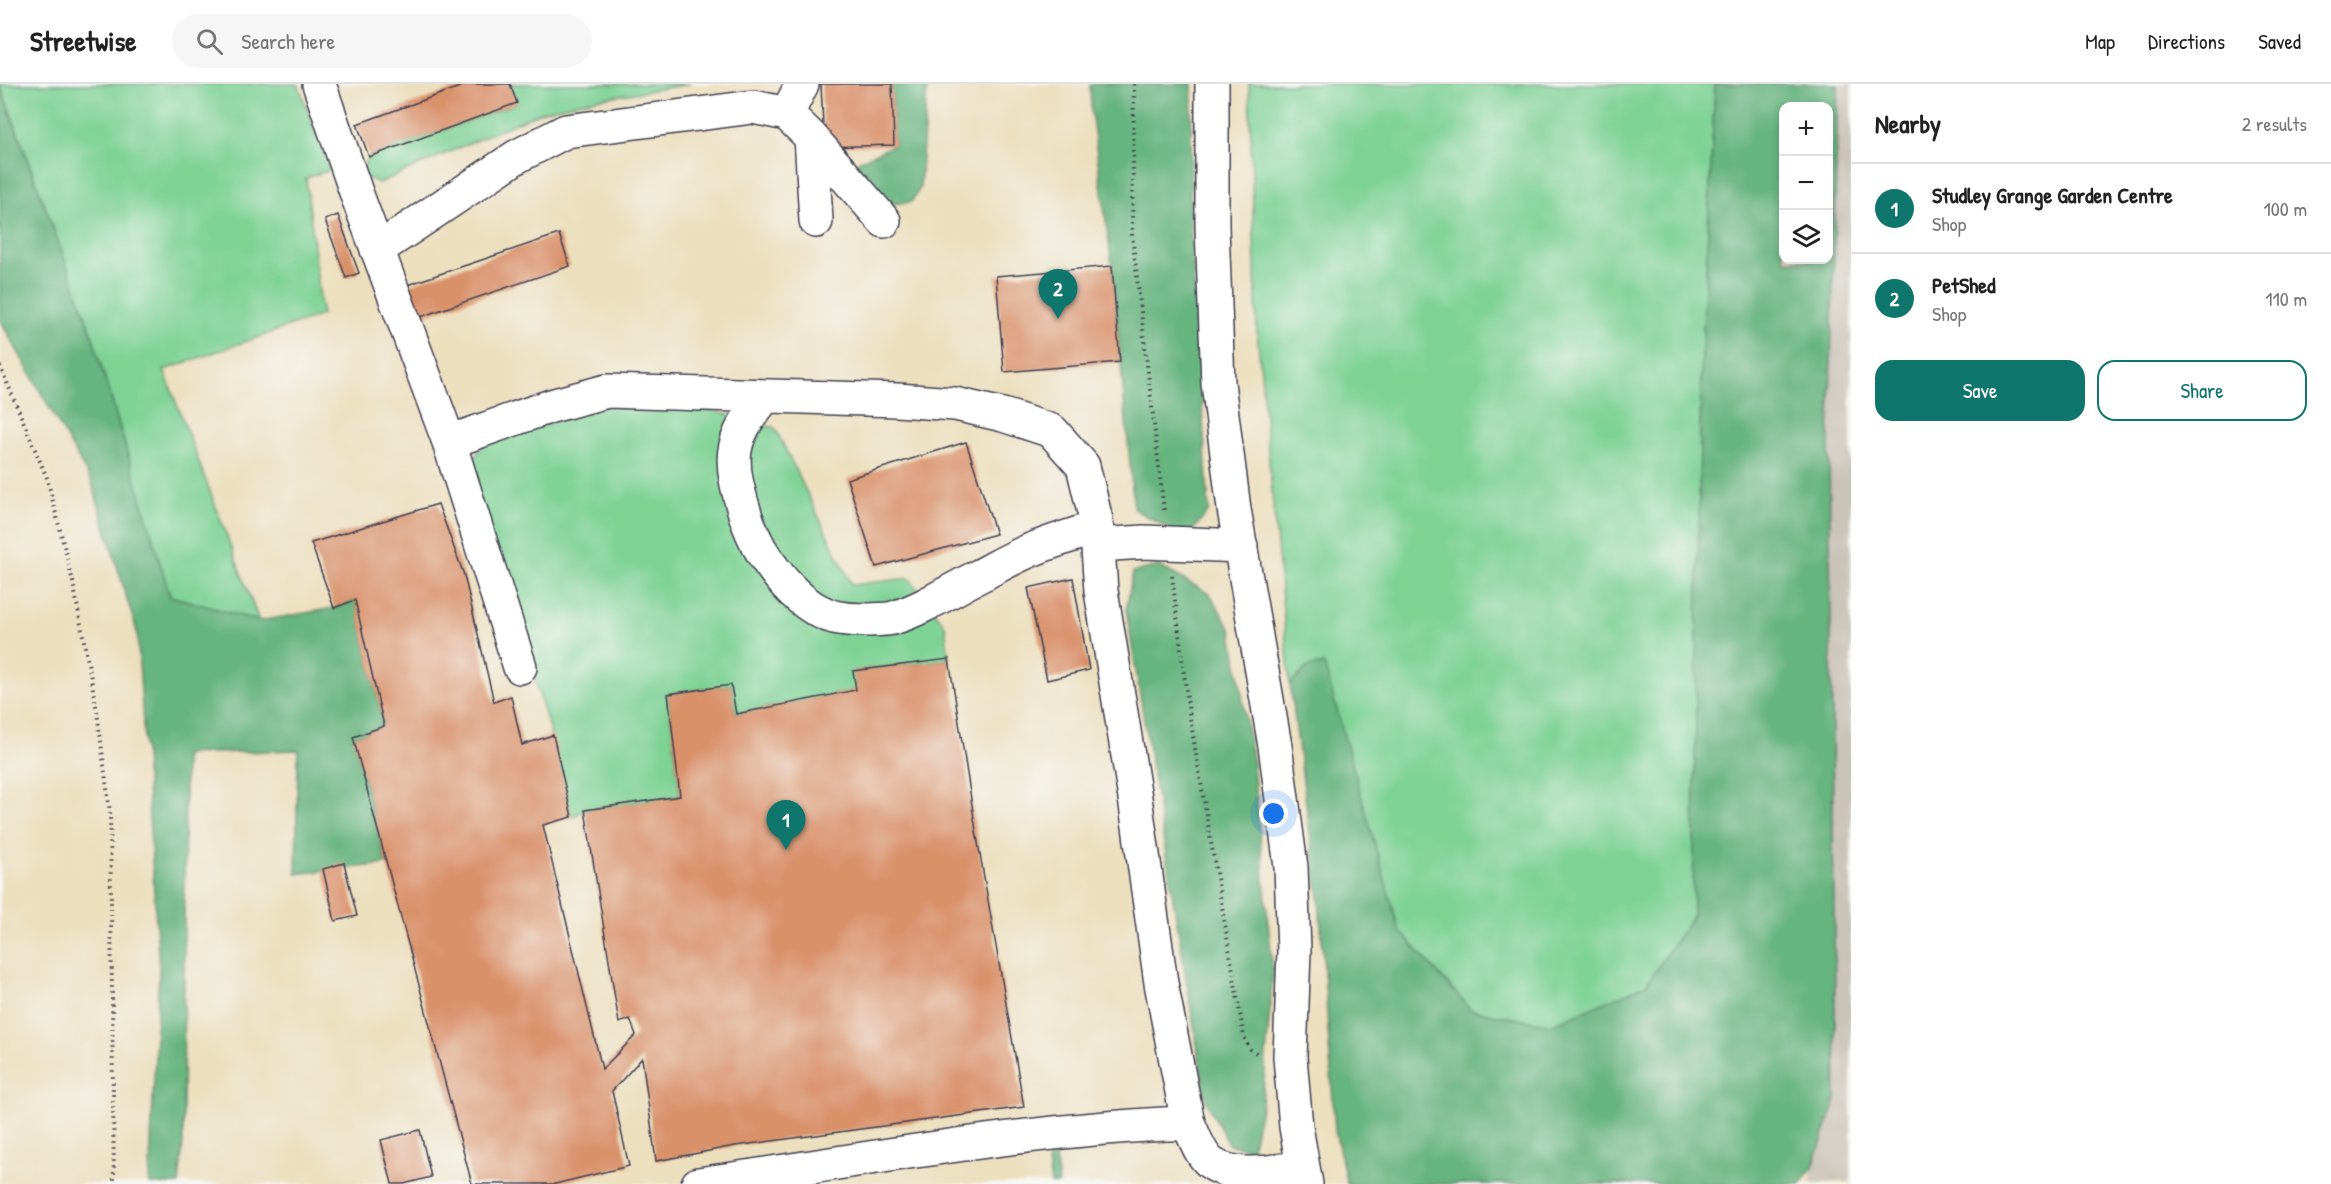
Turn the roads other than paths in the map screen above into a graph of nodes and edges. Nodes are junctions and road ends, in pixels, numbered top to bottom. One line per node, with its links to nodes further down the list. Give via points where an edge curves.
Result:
1 (319, 84): 8 (street)
2 (802, 84): 4 (street)
3 (1212, 84): 12 (street, via 1216,360)
4 (787, 114): 5 (street); 8 (street, via 753,107 566,131 516,157)
5 (811, 137): 6 (street); 7 (street)
6 (816, 221)
7 (884, 221)
8 (377, 250): 10 (street)
9 (766, 396): 10 (street, via 608,391); 11 (street, via 955,404 1053,431 1083,466); 11 (street, via 743,425 733,459 750,530 787,587 832,616 855,620 891,618 1034,548)
10 (449, 442): 13 (street)
11 (1098, 536): 12 (street, via 1120,542); 14 (street, via 1101,591 1161,983)
12 (1241, 546): 15 (street, via 1291,867 1291,1070)
13 (519, 667)
14 (1188, 1123): 15 (street, via 1211,1163 1242,1174); 16 (street, via 1009,1137)
15 (1304, 1176)
16 (698, 1184)

